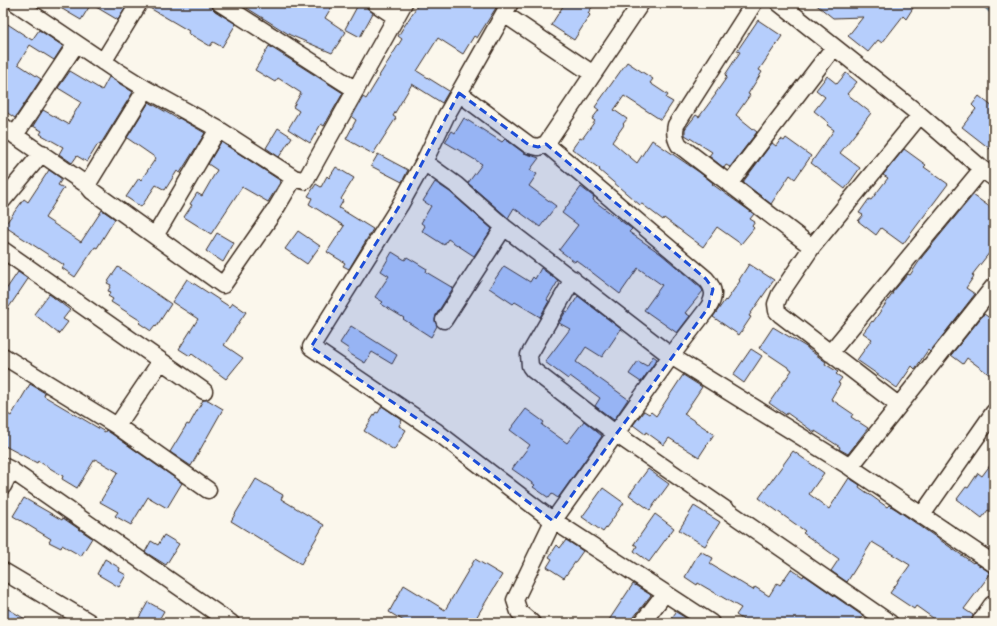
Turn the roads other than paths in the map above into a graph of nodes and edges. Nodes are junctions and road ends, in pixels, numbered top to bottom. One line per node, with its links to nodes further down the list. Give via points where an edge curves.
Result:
1 (16, 3): 8 (street)
2 (139, 3): 13 (street)
3 (220, 3): 16 (street)
4 (375, 3): 10 (street)
5 (640, 3): 14 (street)
6 (754, 3): 26 (street, via 675,130 675,140 679,145)
7 (779, 3): 12 (street)
8 (32, 7): 11 (street)
9 (507, 8): 14 (street); 17 (street)
10 (400, 10): 16 (street)
11 (76, 44): 13 (street); 20 (street)
12 (834, 47): 18 (street); 26 (street)
13 (103, 62): 15 (street)
14 (593, 74): 21 (street)
15 (146, 89): 19 (street); 27 (street)
16 (356, 90): 25 (street, via 305,181)
17 (459, 93): 21 (street, via 529,145 538,148); 23 (street)
18 (920, 115): 24 (street); 31 (street)
19 (218, 129): 25 (street); 30 (street)
20 (9, 131): 22 (street)
21 (546, 144): 39 (street, via 711,284 714,294 712,302)
22 (42, 153): 27 (street); 28 (street)
23 (424, 162): 29 (street, via 456,185); 51 (street, via 311,347 437,432)
24 (988, 174): 37 (street)
25 (294, 178): 30 (street, via 224,285)
26 (729, 184): 31 (street)
27 (87, 185): 30 (street)
28 (3, 200)
29 (504, 226): 33 (street); 36 (street)
30 (155, 236)
31 (812, 247): 37 (street, via 780,294 776,308 781,315)
32 (3, 250): 40 (street)
33 (573, 280): 39 (street); 45 (street, via 532,348 529,355 530,366)
34 (994, 286): 35 (street)
35 (989, 303): 42 (street)
36 (444, 320)
37 (830, 353): 42 (street)
38 (3, 356): 44 (street)
39 (671, 356): 45 (street); 46 (street)
40 (161, 361): 41 (street); 44 (street)
41 (204, 391)
42 (898, 405): 46 (street)
43 (994, 412): 50 (street)
44 (117, 426): 49 (street)
45 (616, 434): 51 (street); 61 (street)
46 (850, 467): 50 (street)
47 (7, 468): 48 (street); 57 (street)
48 (3, 486)
49 (208, 490)
50 (922, 515): 52 (street)
51 (554, 521): 54 (street); 58 (street, via 515,600 519,612)
52 (994, 564)
53 (3, 571): 56 (street)
54 (665, 593): 59 (street); 60 (street)
55 (994, 607): 62 (main road)
56 (89, 622)
57 (226, 622)
58 (532, 623)
59 (642, 623)
60 (711, 623)
61 (890, 623)
62 (983, 623)

